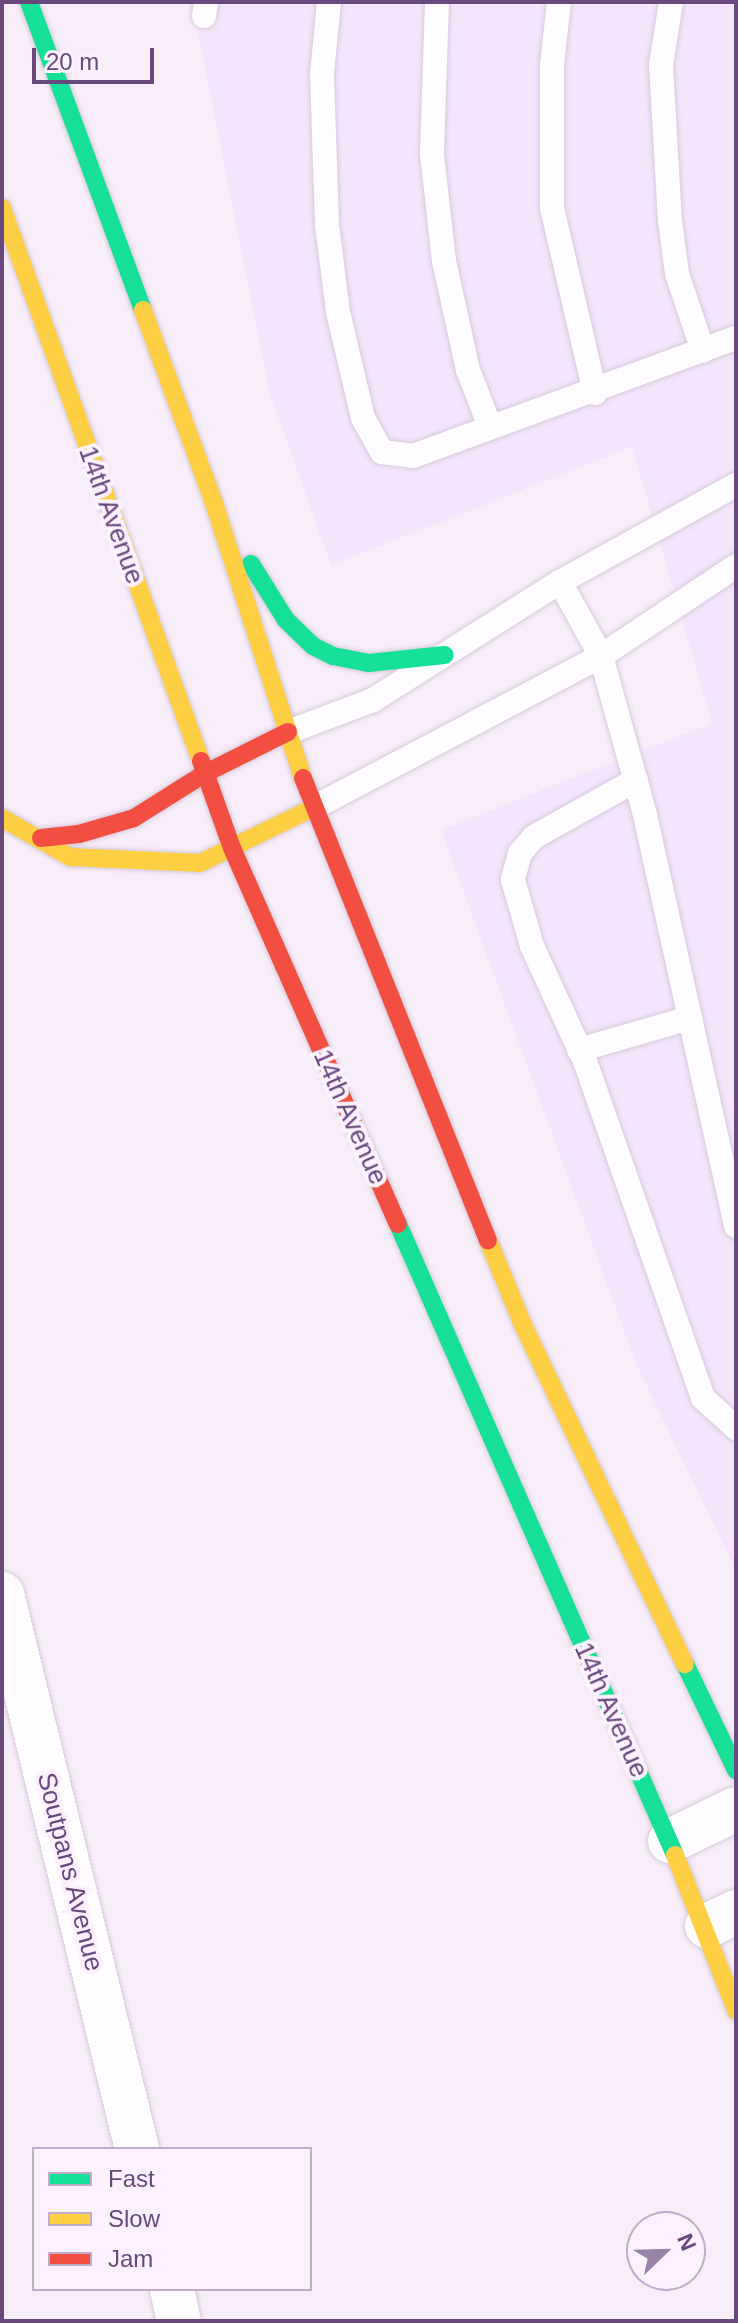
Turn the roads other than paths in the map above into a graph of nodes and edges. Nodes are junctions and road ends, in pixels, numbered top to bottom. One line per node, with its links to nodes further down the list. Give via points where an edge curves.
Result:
1 (29, 2): 12 (main road)
2 (329, 2): 10 (lane, via 322,74 327,225 338,312 363,418 375,444 388,455 413,456)
3 (437, 2): 10 (lane, via 432,154 444,261 468,370)
4 (559, 2): 9 (lane, via 552,64 552,208)
5 (671, 2): 8 (lane, via 661,65 670,220 677,274)
6 (2, 208): 18 (main road, 14th Avenue)
7 (736, 338): 8 (lane)
8 (703, 351): 9 (lane)
9 (595, 393): 10 (lane)
10 (489, 424)
11 (736, 485): 14 (lane)
12 (214, 503): 15 (main road, via 286,620 313,646 369,663); 17 (main road)
13 (736, 566): 16 (lane)
14 (560, 582): 15 (lane); 16 (lane)
15 (445, 655): 17 (lane, via 373,700)
16 (601, 656): 19 (lane); 20 (lane)
17 (288, 732): 18 (main road); 20 (main road)
18 (204, 774): 22 (main road, via 134,818 79,834); 23 (main road, 14th Avenue)
19 (636, 780): 24 (lane); 25 (lane, via 534,837 515,863 513,880 532,946)
20 (313, 808): 23 (main road); 29 (main road, via 523,1325)
21 (2, 818): 22 (main road)
22 (35, 838): 23 (main road, via 84,860 200,863)
23 (232, 848): 31 (main road, 14th Avenue)
24 (690, 1018): 25 (lane); 26 (lane)
25 (579, 1050): 27 (lane, via 703,1398)
26 (736, 1226)
27 (736, 1428)
28 (2, 1594): 34 (street, Soutpans Avenue)
29 (736, 1770)
30 (736, 1809): 31 (street)
31 (670, 1841): 32 (main road, 14th Avenue)
32 (721, 1919): 33 (main road, 14th Avenue)
33 (736, 2010)
34 (137, 2147)
35 (172, 2291): 36 (street)
36 (179, 2321)

